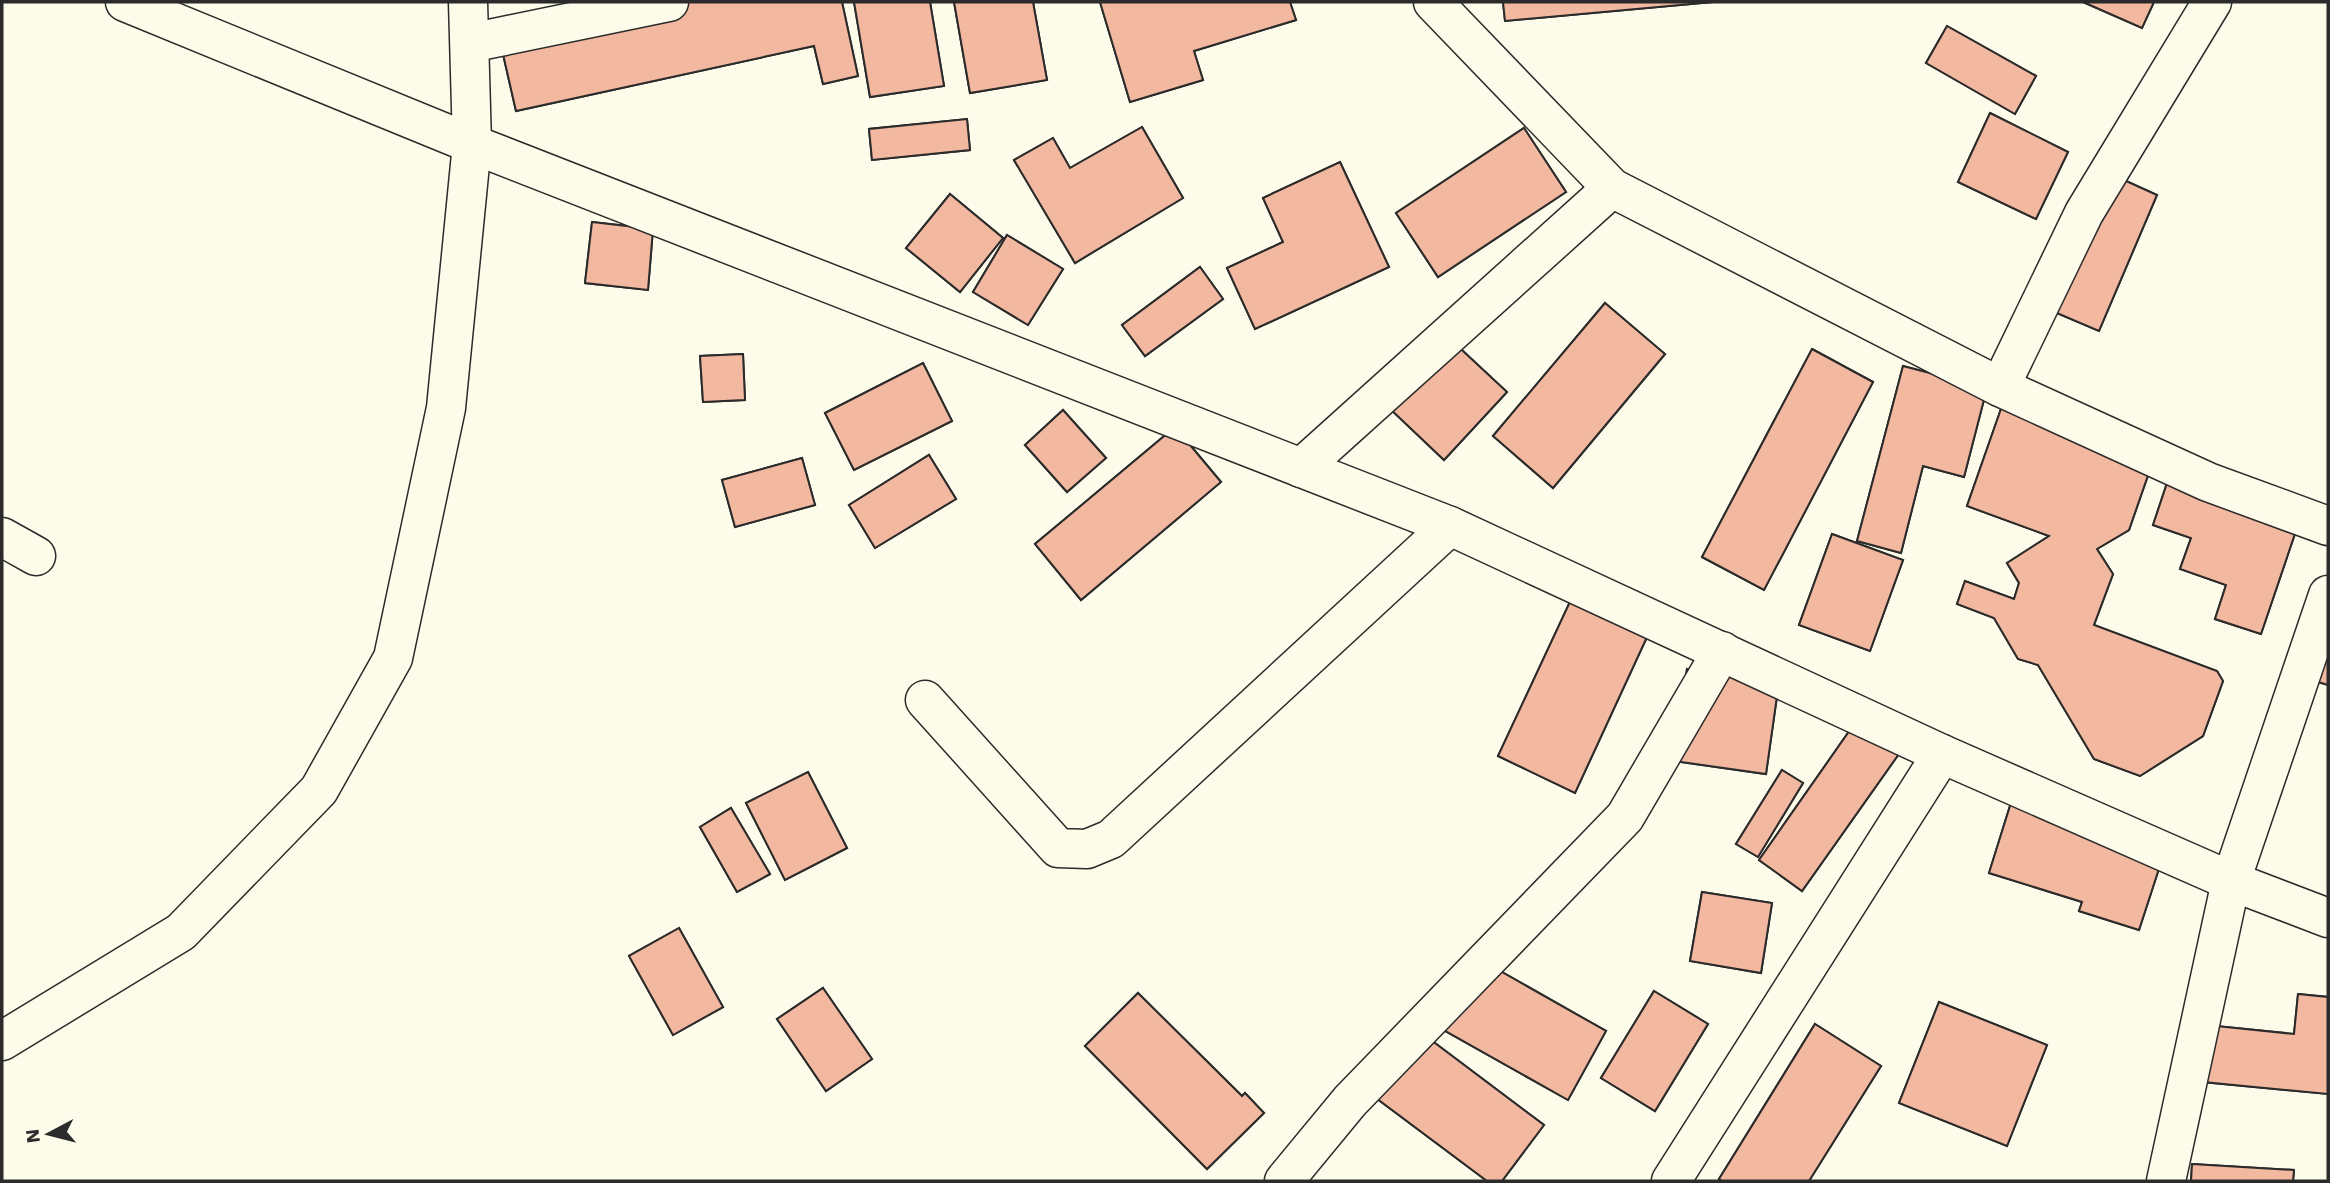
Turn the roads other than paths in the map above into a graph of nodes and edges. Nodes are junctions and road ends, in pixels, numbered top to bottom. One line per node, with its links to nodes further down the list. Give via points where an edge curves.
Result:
1 (125, 2): 7 (street)
2 (468, 2): 6 (street)
3 (669, 2): 6 (street)
4 (1433, 2): 8 (street)
5 (2212, 2): 9 (street, via 2084,213)
6 (470, 43): 7 (street)
7 (472, 144): 10 (street); 21 (street, via 446,408 393,658 319,790 181,932)
8 (1612, 188): 9 (street); 10 (street)
9 (2000, 387): 12 (street, via 2208,482)
10 (1301, 468): 11 (street)
11 (1450, 526): 16 (street); 17 (street, via 1111,839 1087,849 1058,848)
12 (2328, 526)
13 (2, 537): 14 (street)
14 (36, 556)
15 (2328, 595): 19 (street)
16 (1722, 651): 18 (street); 22 (street, via 1625,817 1350,1101)
17 (925, 699)
18 (1942, 754): 19 (street); 23 (street)
19 (2231, 881): 20 (street); 24 (street)
20 (2328, 918)
21 (2, 1041)
22 (1284, 1181)
23 (1671, 1181)
24 (2166, 1181)

